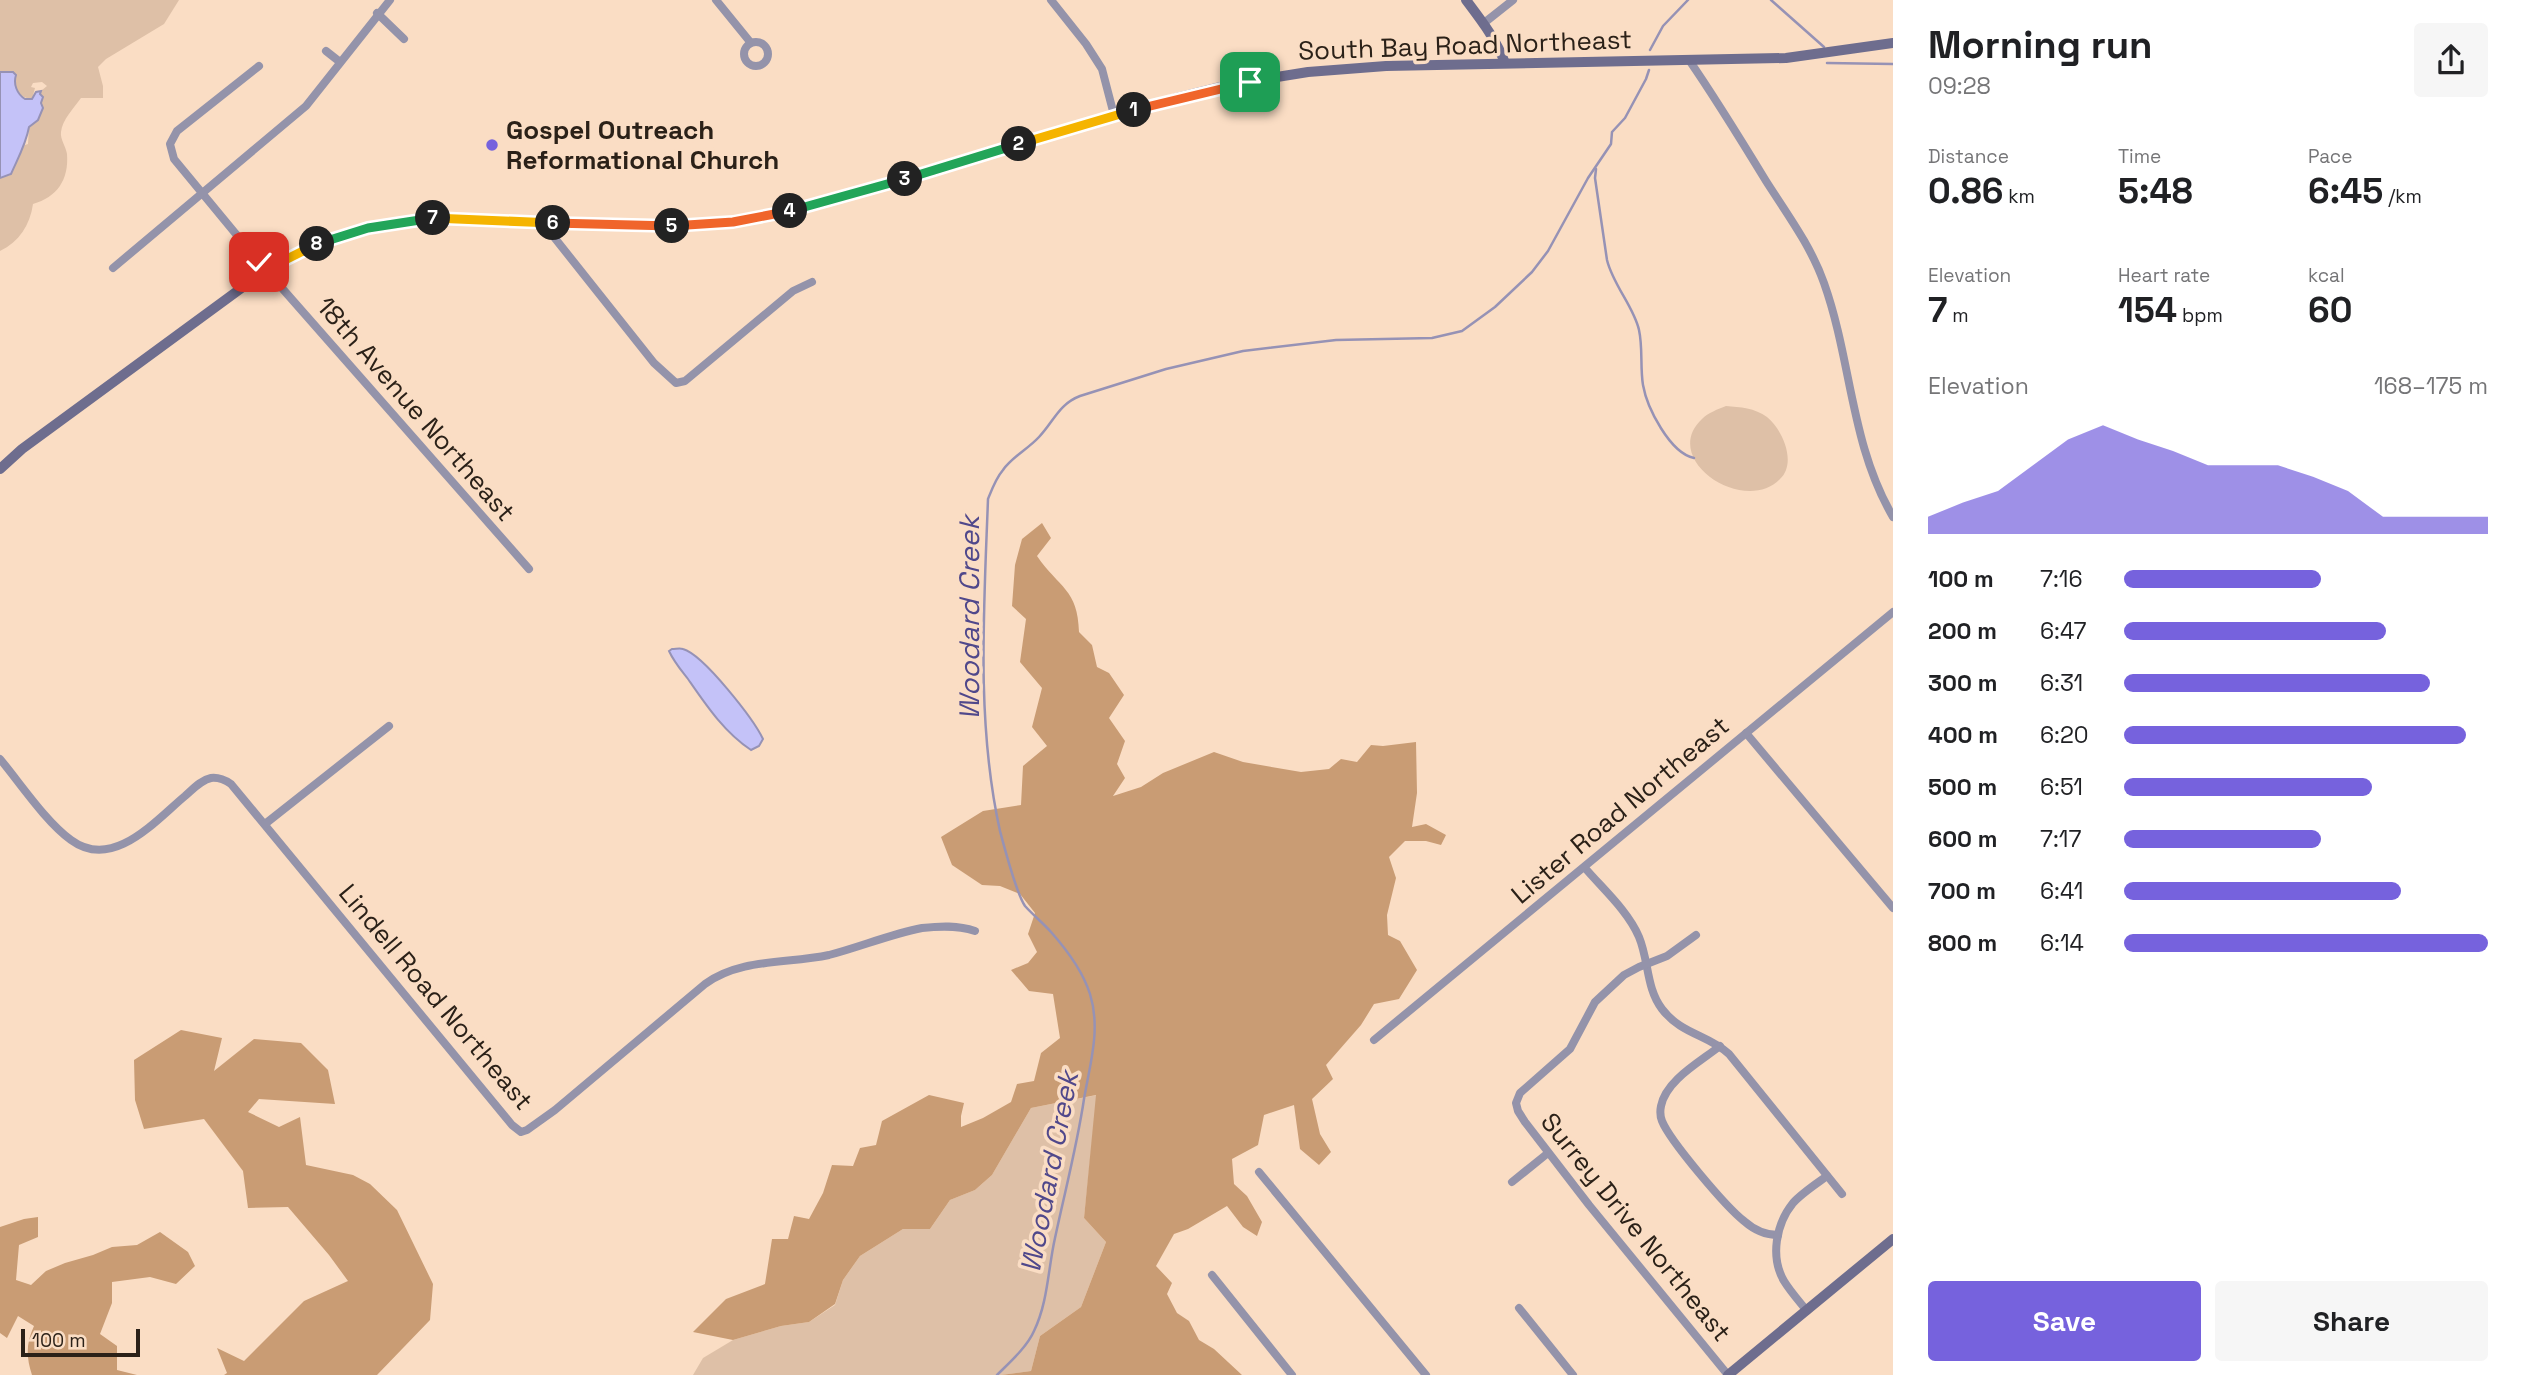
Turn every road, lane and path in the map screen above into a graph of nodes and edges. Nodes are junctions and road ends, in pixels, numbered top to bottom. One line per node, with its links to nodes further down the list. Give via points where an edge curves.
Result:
1 (390, 0): 6 (street)
2 (716, 0): 9 (street)
3 (1051, 0): 16 (street, via 1102,69)
4 (1466, 0): 7 (street)
5 (1513, 0): 7 (street)
6 (377, 13): 8 (street); 13 (street)
7 (1484, 23): 14 (street)
8 (404, 39)
9 (751, 43)
10 (1893, 43): 12 (street, South Bay Road Northeast, via 1804,57)
11 (326, 51): 13 (street)
12 (1689, 60): 14 (street, South Bay Road Northeast); 23 (street, via 1814,259 1834,315 1868,464)
13 (340, 62): 17 (street, via 306,106)
14 (1505, 63): 16 (street, South Bay Road Northeast, via 1308,72 1227,85)
15 (259, 65): 17 (street, 18th Avenue Northeast, via 171,138 174,159)
16 (1114, 115): 18 (street, South Bay Road Northeast, via 758,218 685,226)
17 (202, 194): 19 (street); 20 (street, 18th Avenue Northeast)
18 (542, 222): 20 (street, South Bay Road Northeast, via 436,218 392,223 324,241); 21 (street, via 654,363 676,383 685,382 793,291)
19 (113, 268)
20 (265, 270): 22 (street, South Bay Road Northeast); 24 (street, 18th Avenue Northeast)
21 (811, 282)
22 (0, 469)
23 (1893, 517)
24 (529, 569)
25 (1893, 612): 27 (street, Lister Road Northeast)
26 (389, 726): 29 (street)
27 (1746, 733): 30 (street, Lister Road Northeast); 31 (street)
28 (0, 760): 29 (street, Lindell Road Northeast, via 59,830 96,850 129,842 209,779 232,784)
29 (265, 824): 32 (street, Lindell Road Northeast, via 521,1132 555,1110 721,974 756,964 828,955 921,929 954,926)
30 (1586, 868): 34 (street, via 1632,924); 35 (street, Lister Road Northeast)
31 (1893, 908)
32 (975, 931)
33 (1696, 935): 34 (street, via 1678,950)
34 (1646, 964): 36 (street, via 1660,1007 1682,1029); 37 (street, Surrey Drive Northeast, via 1625,975 1595,1002 1570,1049 1525,1087 1516,1103)
35 (1374, 1040)
36 (1720, 1046): 39 (street); 42 (street, via 1671,1085 1663,1096 1662,1120 1732,1211 1755,1229)
37 (1548, 1153): 40 (street); 50 (street, Surrey Drive Northeast)
38 (1259, 1172): 48 (street)
39 (1827, 1176): 41 (street); 42 (street, via 1794,1203)
40 (1512, 1182)
41 (1842, 1194)
42 (1777, 1235): 46 (street, via 1777,1267)
43 (1893, 1239): 46 (street)
44 (1212, 1275): 47 (street)
45 (1519, 1308): 49 (street)
46 (1807, 1311): 50 (street)
47 (1292, 1375)
48 (1426, 1375)
49 (1573, 1375)
50 (1728, 1375)

